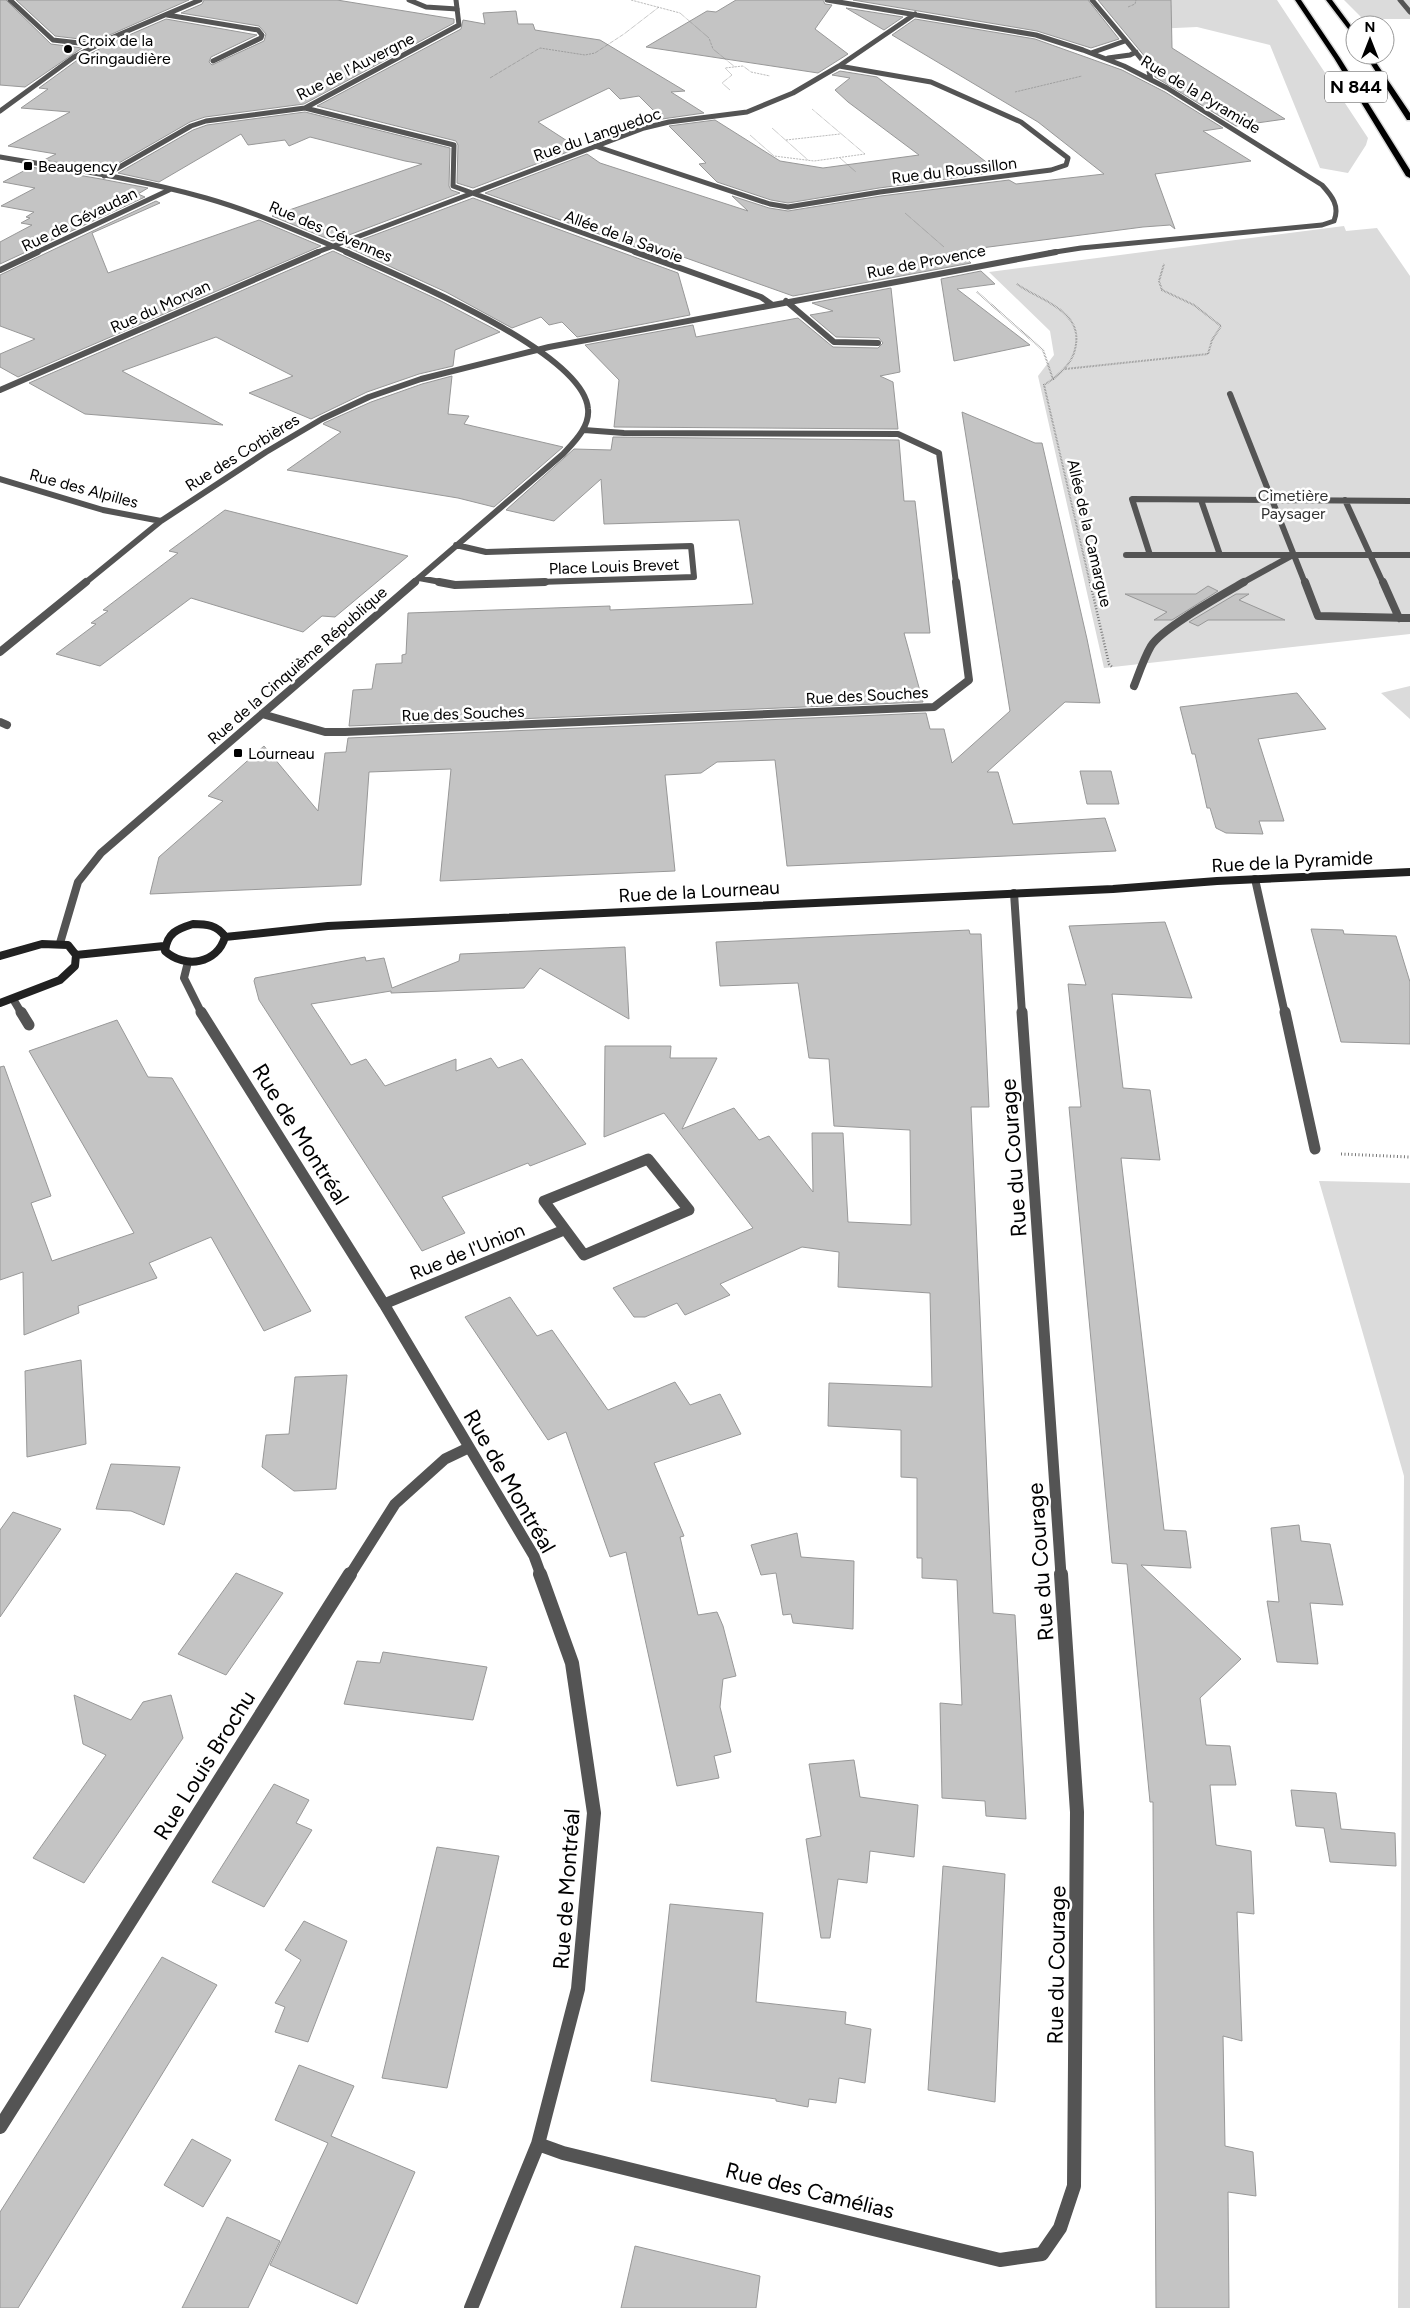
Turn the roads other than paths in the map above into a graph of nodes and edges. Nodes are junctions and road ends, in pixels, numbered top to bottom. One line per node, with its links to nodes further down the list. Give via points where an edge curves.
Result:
1 (10, 0): 16 (street, via 53,40)
2 (200, 0): 13 (street)
3 (408, 0): 10 (street, Rue de l'Auvergne, via 414,4)
4 (456, 0): 10 (street, Rue de l'Auvergne)
5 (827, 0): 12 (street, Rue de la Pyramide)
6 (1092, 0): 15 (street)
7 (1298, 0): 30 (highway, N 844)
8 (1329, 0): 14 (highway)
9 (1400, 0): 11 (street)
10 (457, 9): 24 (street, Rue de l'Auvergne, via 460,25 451,31)
11 (1410, 12)
12 (915, 14): 18 (street, Rue de la Pyramide, via 1036,35); 22 (street, Rue du Languedoc)
13 (166, 15): 16 (street); 20 (street, via 258,30 262,35)
14 (1345, 22)
15 (1125, 40): 17 (street); 18 (street)
16 (97, 45): 25 (street, via 74,57)
17 (1136, 52): 19 (street); 23 (street, via 1148,67)
18 (1091, 53): 19 (street, Rue de la Pyramide)
19 (1105, 59): 23 (street, Rue de la Pyramide)
20 (213, 61)
21 (1375, 65): 26 (highway, N 844)
22 (839, 66): 27 (street, Rue du Languedoc, via 793,94 752,110 668,122); 27 (street, Rue du Roussillon, via 931,82 1021,122 1068,158 1066,165 1051,170 788,207 770,204)
23 (1151, 80): 33 (street, Rue de la Pyramide, via 1322,185 1336,204 1338,215 1334,221)
24 (305, 108): 29 (street, Rue de l'Auvergne, via 206,121); 32 (street, via 454,145 453,186)
25 (0, 111)
26 (1410, 118)
27 (595, 146): 32 (street, Rue du Languedoc)
28 (0, 157): 29 (street, Rue des Cévennes)
29 (104, 176): 31 (street, Rue des Cévennes)
30 (1410, 176)
31 (169, 190): 34 (street, Rue des Cévennes, via 257,214); 35 (street, Rue de Gévaudan)
32 (468, 193): 34 (street, Rue du Languedoc); 37 (street, Allée de la Savoie, via 761,297)
33 (1322, 225): 36 (street, Rue de Provence, via 1081,248)
34 (332, 246): 39 (street, Rue des Cévennes, via 473,309); 40 (street, Rue du Morvan)
35 (0, 270)
36 (786, 301): 37 (street, Rue de Provence); 38 (street, via 834,342)
37 (771, 304): 39 (street, Rue de Provence)
38 (878, 343)
39 (538, 349): 42 (street, Rue des Cévennes, via 565,373 586,399 588,422); 48 (street, Rue des Corbières, via 422,379 370,397 266,452)
40 (0, 390)
41 (1230, 394): 45 (street)
42 (584, 430): 49 (street, Rue de la Cinquième République, via 563,454); 61 (street, Rue des Souches, via 898,434 939,453 969,680 934,707 346,732 325,732)
43 (0, 479): 48 (street, Rue des Alpilles, via 103,510)
44 (1201, 500): 45 (street); 51 (street, via 1132,499); 52 (street)
45 (1272, 500): 46 (street); 53 (street)
46 (1345, 500): 47 (street); 54 (street)
47 (1410, 501)
48 (161, 521): 59 (street, Rue des Corbières)
49 (456, 545): 56 (street, Rue de la Cinquième République); 56 (street, Place Louis Brevet, via 486,552 691,546 694,577 454,585)
50 (1126, 555): 51 (street)
51 (1150, 555): 52 (street)
52 (1220, 555): 53 (street)
53 (1294, 555): 54 (street); 57 (street, via 1318,616); 60 (street, via 1214,599 1158,637 1147,653)
54 (1370, 555): 55 (street); 57 (street)
55 (1410, 555)
56 (419, 578): 61 (street, Rue de la Cinquième République)
57 (1400, 618): 58 (street)
58 (1410, 618)
59 (0, 652)
60 (1134, 686)
61 (262, 714): 67 (street, Rue de la Cinquième République, via 101,853 78,882)
62 (1410, 872): 63 (street, Rue de la Pyramide)
63 (1255, 879): 64 (street, Rue de la Pyramide); 75 (street)
64 (1176, 884): 65 (street, Rue de la Lourneau)
65 (1014, 893): 66 (street, Rue de la Lourneau, via 328,926); 81 (street, Rue du Courage, via 1078,1812 1074,2186)
66 (225, 938): 68 (street, via 223,932 211,925 193,924 176,930); 71 (street, via 222,948 212,956)
67 (60, 943): 69 (street); 70 (street, via 25,948)
68 (164, 946): 69 (street); 71 (street, via 168,955)
69 (76, 955): 72 (street, via 74,966 60,980)
70 (0, 956)
71 (188, 962): 77 (street, Rue de Montréal, via 184,978 195,1003)
72 (13, 998): 73 (street); 74 (street)
73 (0, 1003)
74 (30, 1025)
75 (1315, 1149)
76 (564, 1230): 76 (street, via 584,1255 689,1210 648,1159 544,1201); 77 (street, Rue de l'Union)
77 (384, 1304): 78 (street, Rue de Montréal)
78 (468, 1448): 79 (street, Rue Louis Brochu, via 445,1459 394,1504); 80 (street, Rue de Montréal, via 534,1556 572,1663 594,1812 578,1989)
79 (0, 2127)
80 (538, 2144): 81 (street, Rue des Camélias, via 563,2153 1000,2260 1042,2254); 82 (street, Rue de Montréal)
81 (1060, 2228)
82 (472, 2308)

